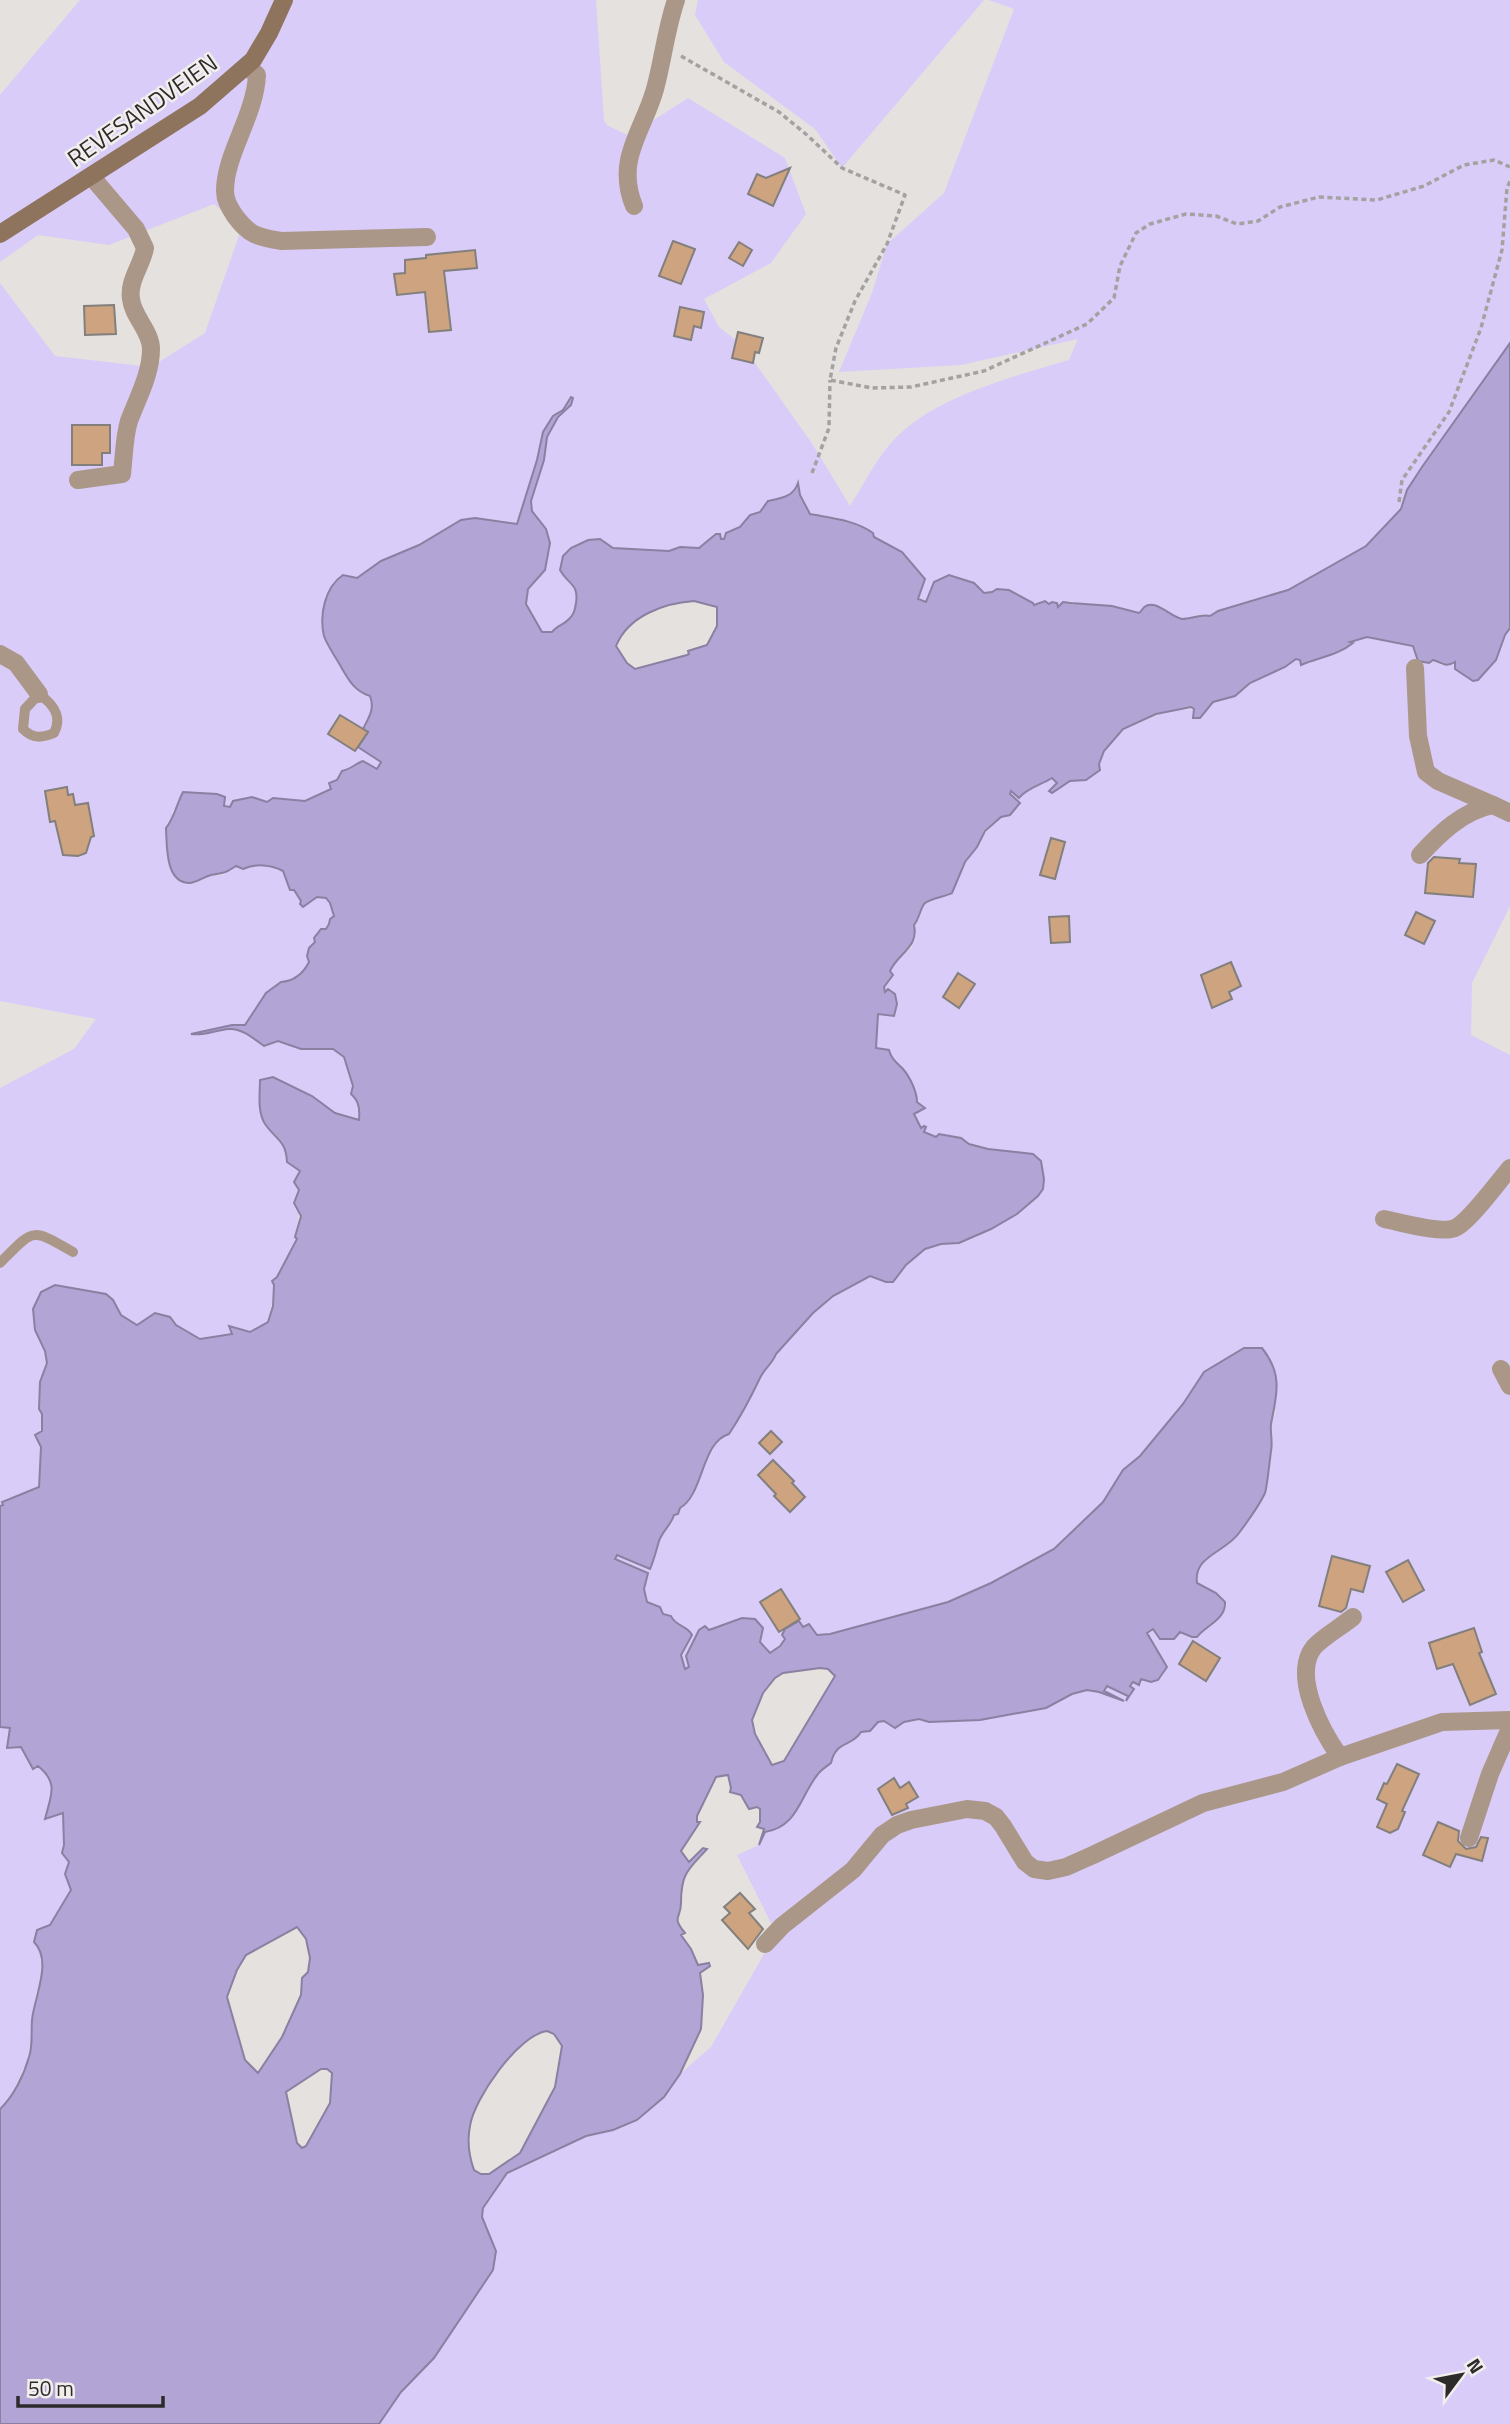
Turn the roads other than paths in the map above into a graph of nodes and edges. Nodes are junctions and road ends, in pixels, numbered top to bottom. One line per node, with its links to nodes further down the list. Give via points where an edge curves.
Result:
1 (284, 0): 3 (main road, REVESANDVEIEN)
2 (676, 0): 5 (street, via 655,89 626,169 627,191)
3 (247, 66): 4 (main road, REVESANDVEIEN, via 200,106); 7 (street, via 257,75 256,95 225,193 247,231 281,241)
4 (91, 176): 6 (main road, REVESANDVEIEN); 8 (street, via 136,229 145,248 130,299 151,349 145,382 128,424 122,474)
5 (634, 206)
6 (0, 234)
7 (428, 237)
8 (78, 480)
9 (0, 654): 11 (street, via 16,663)
10 (1415, 668): 12 (street, via 1418,736 1426,772)
11 (39, 694): 11 (lane, via 55,708 58,719 54,733 43,738 23,729 25,709)
12 (1493, 805): 13 (street); 14 (street, via 1466,814)
13 (1510, 813)
14 (1420, 855)
15 (1510, 1168): 16 (street, via 1454,1228)
16 (1384, 1220)
17 (73, 1252): 18 (lane, via 36,1233)
18 (0, 1263)
19 (1501, 1369): 20 (street)
20 (1510, 1386)
21 (1353, 1617): 24 (street, via 1314,1648 1307,1662 1314,1714)
22 (1510, 1720): 24 (street, via 1442,1722)
23 (1510, 1728): 25 (street)
24 (1340, 1757): 26 (street, via 1283,1782 1203,1803 1093,1856 1048,1871 1025,1862 996,1817 985,1811 967,1809 911,1820 882,1835 853,1870)
25 (1469, 1838)
26 (765, 1944)

